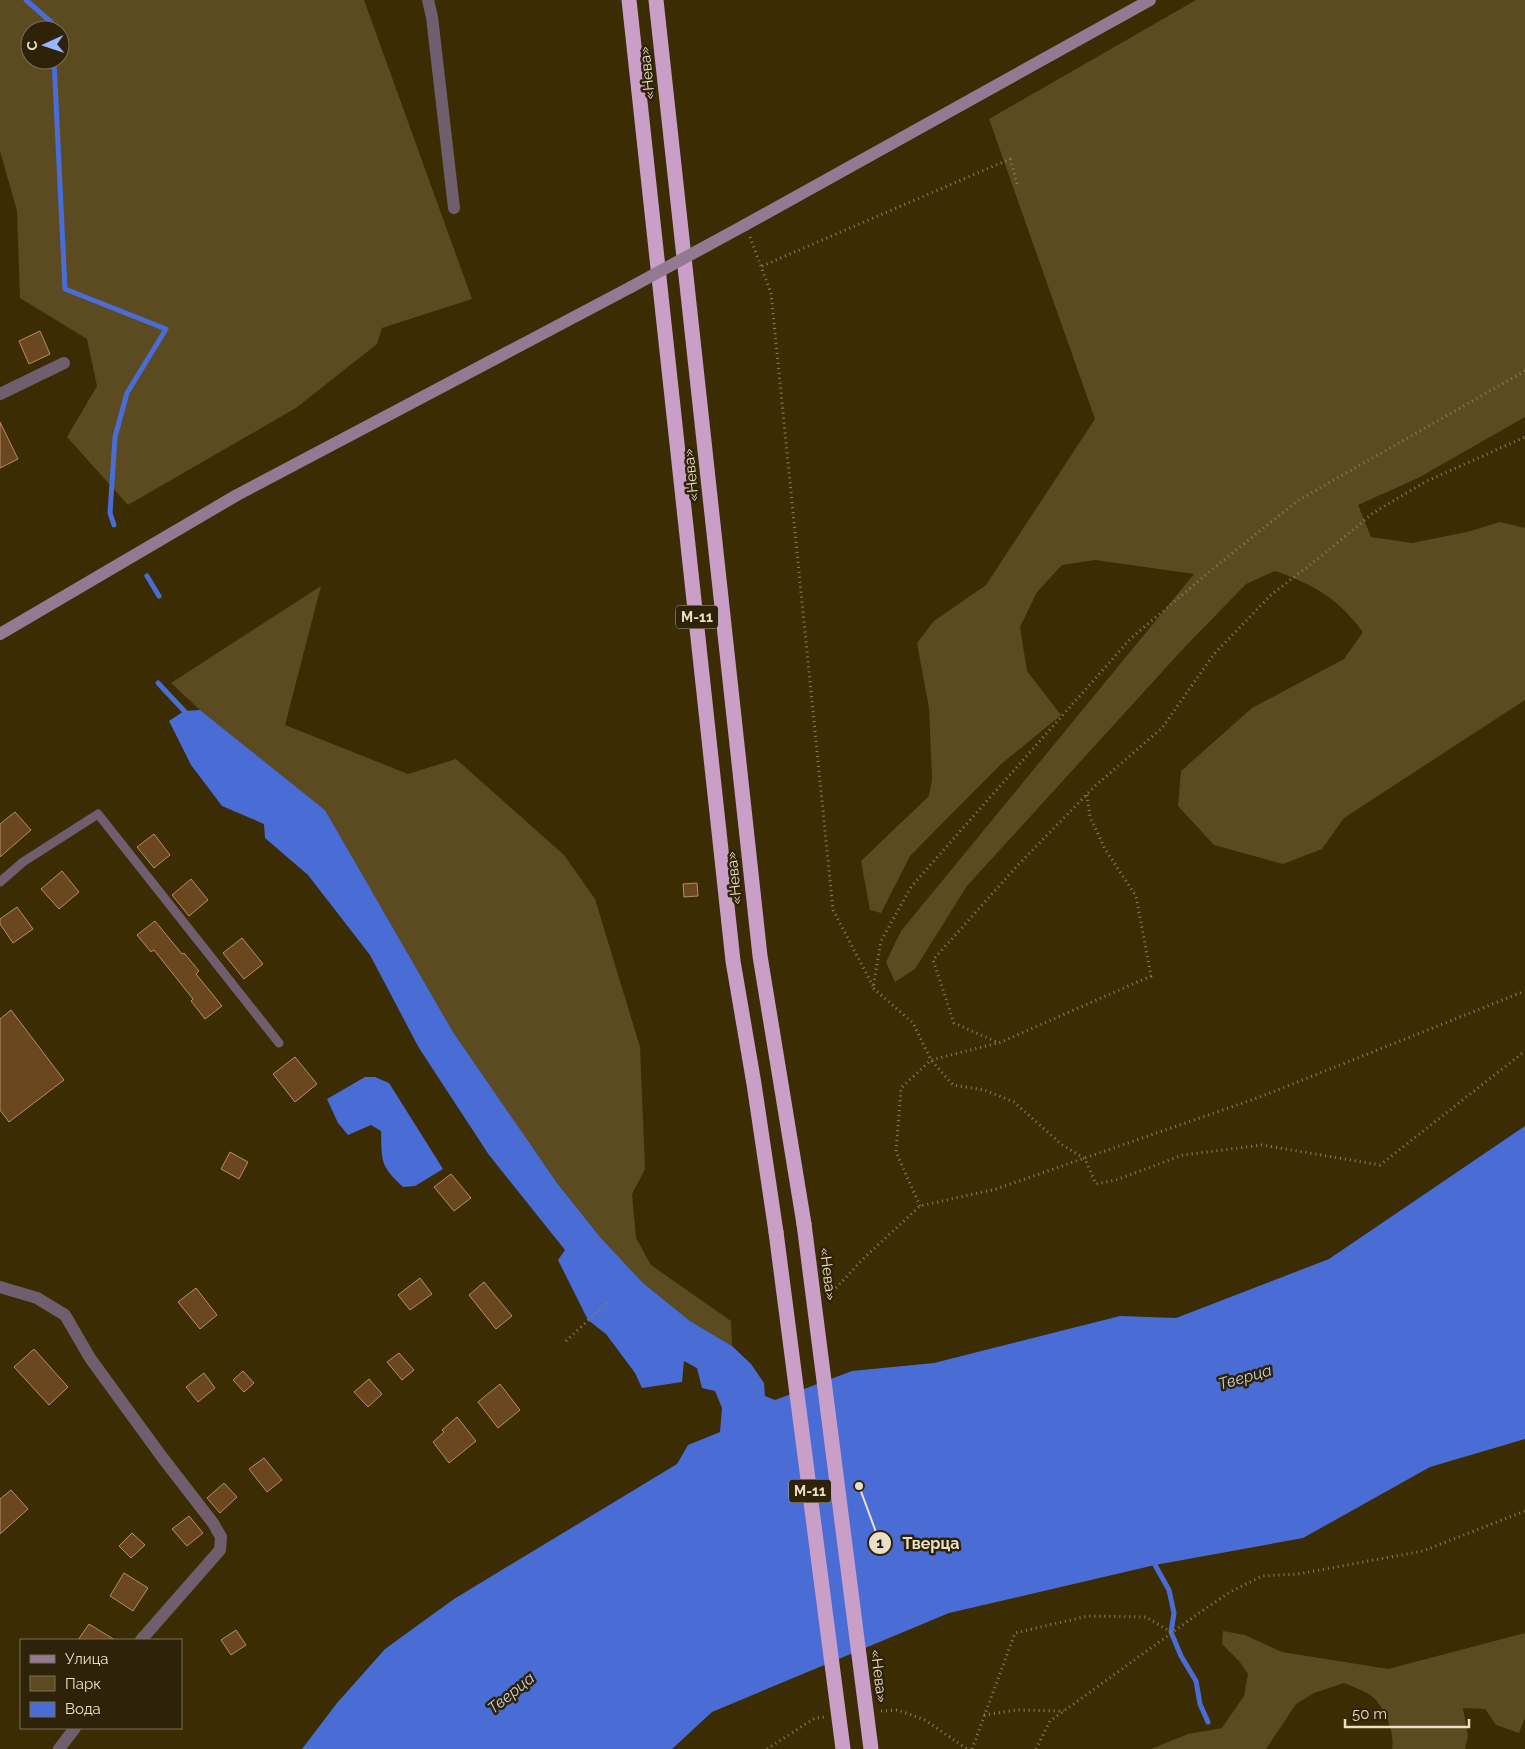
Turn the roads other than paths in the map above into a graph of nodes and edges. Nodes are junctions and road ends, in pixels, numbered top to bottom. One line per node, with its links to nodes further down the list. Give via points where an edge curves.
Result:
1 (428, 0): 5 (street)
2 (629, 0): 15 (highway, «Нева» / М-11, bridge, via 733,961 776,1232)
3 (656, 0): 16 (highway, «Нева» / М-11, bridge, via 760,956 804,1224)
4 (1150, 0): 8 (main road, bridge, via 631,287 237,495)
5 (454, 208)
6 (64, 363): 7 (street)
7 (0, 394)
8 (0, 634)
9 (0, 882): 10 (lane, via 23,862 98,814)
10 (279, 1043)
11 (0, 1287): 12 (street, via 38,1298 65,1315 90,1358 221,1537 220,1550)
12 (142, 1639)
13 (74, 1729): 14 (street)
14 (59, 1749)
15 (843, 1749)
16 (871, 1749)

